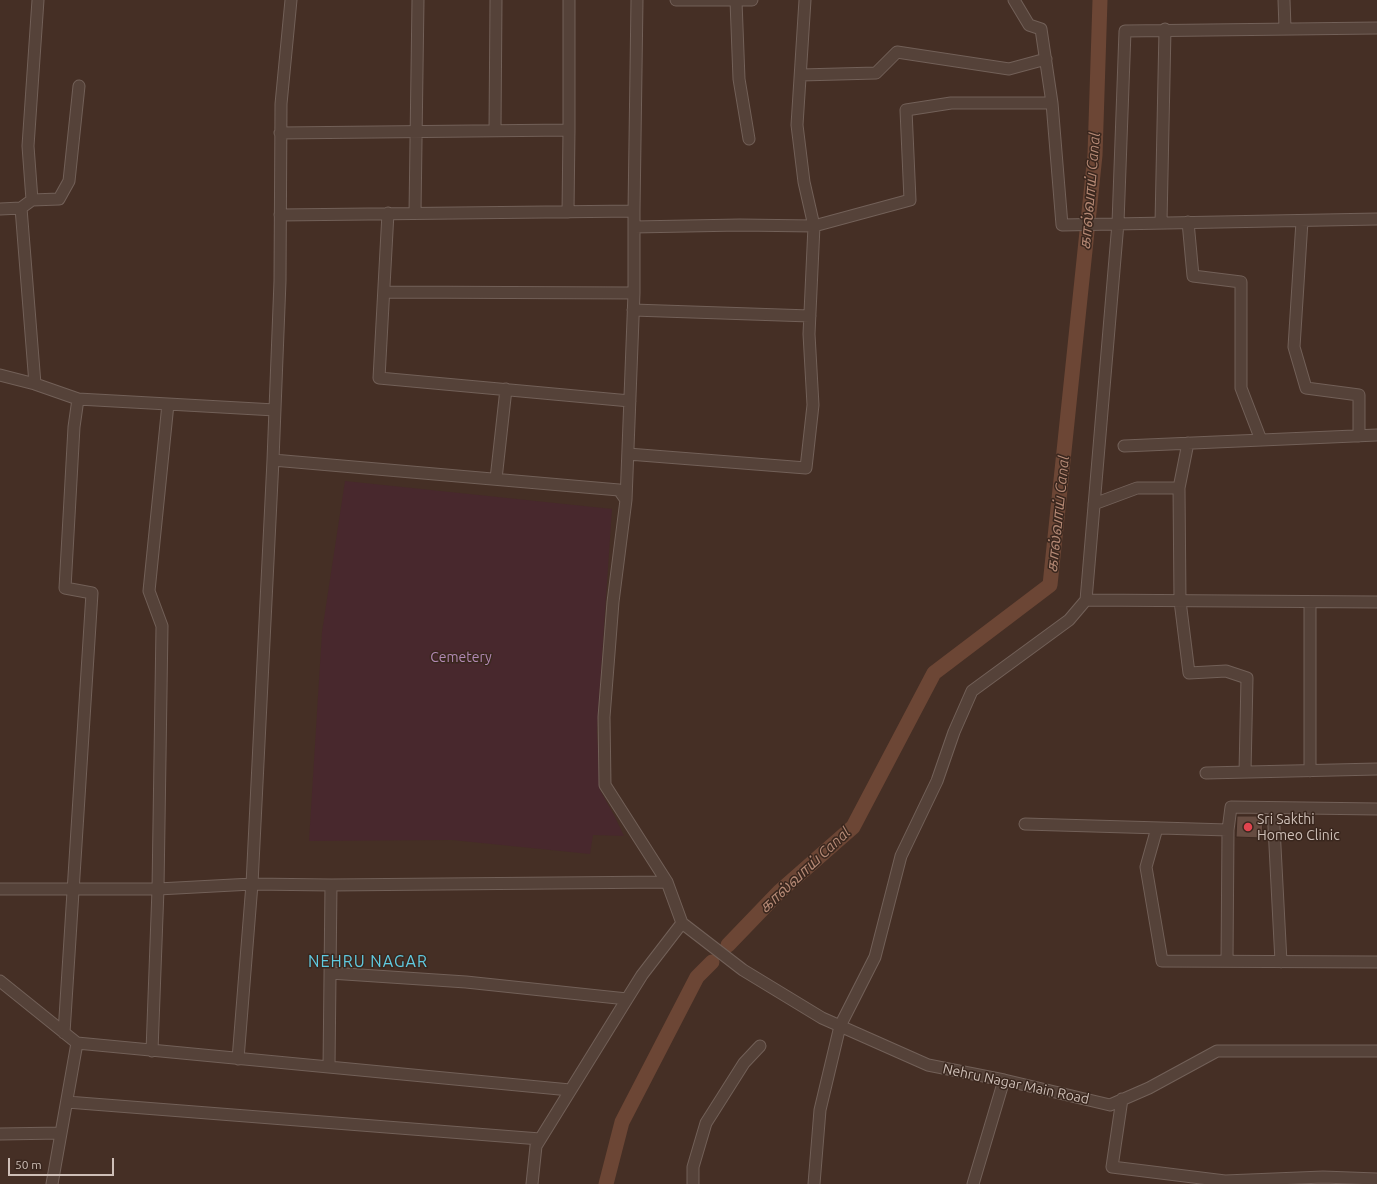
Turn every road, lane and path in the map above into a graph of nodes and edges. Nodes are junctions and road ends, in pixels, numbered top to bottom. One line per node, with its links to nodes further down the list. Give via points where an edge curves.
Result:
1 (38, 0): 25 (street, via 28,146)
2 (292, 0): 23 (street)
3 (418, 0): 22 (street)
4 (496, 0): 20 (street)
5 (569, 0): 21 (street)
6 (637, 0): 28 (street)
7 (676, 0): 12 (street)
8 (752, 0): 12 (street)
9 (806, 0): 17 (street)
10 (1014, 0): 16 (street, via 1029,25 1041,29)
11 (1284, 0): 13 (street)
12 (736, 1): 24 (street, via 739,78)
13 (1285, 28): 14 (street); 15 (street)
14 (1377, 28)
15 (1165, 29): 36 (street); 37 (street, via 1125,31)
16 (1046, 59): 17 (street, via 1009,69 898,52 876,73); 19 (street)
17 (800, 75): 38 (street, via 797,125 804,182)
18 (79, 86): 25 (street, via 69,181 59,200)
19 (1052, 103): 37 (street, via 1062,225); 38 (street, via 951,103 906,110 910,200)
20 (495, 130): 21 (street); 22 (street)
21 (569, 130): 29 (street)
22 (416, 131): 23 (street); 31 (street)
23 (280, 133): 32 (street)
24 (749, 138)
25 (32, 200): 26 (street)
26 (21, 208): 27 (street); 45 (street)
27 (0, 209)
28 (634, 211): 29 (street); 39 (street)
29 (568, 212): 31 (street)
30 (388, 213): 31 (street); 32 (street); 40 (street)
31 (415, 213)
32 (280, 215): 50 (street)
33 (1377, 219): 34 (street)
34 (1302, 220): 35 (street); 52 (street, via 1294,346 1306,388 1359,395)
35 (1188, 222): 36 (street); 53 (street, via 1193,276 1241,282 1242,388)
36 (1161, 223): 37 (street)
37 (1114, 224): 61 (street)
38 (814, 226): 39 (street); 43 (street)
39 (634, 227): 41 (street)
40 (384, 292): 41 (street); 46 (street, via 380,378)
41 (634, 293): 42 (street)
42 (633, 310): 43 (street); 48 (street)
43 (810, 316): 56 (street, via 813,405 806,468)
44 (0, 376): 45 (street)
45 (35, 384): 47 (street)
46 (506, 390): 48 (street); 58 (street)
47 (78, 399): 49 (street); 80 (street, via 74,427 65,588 92,592)
48 (630, 401): 56 (street)
49 (168, 404): 50 (street); 79 (street, via 149,591 162,626)
50 (275, 410): 57 (street)
51 (1377, 435): 52 (street)
52 (1359, 436): 53 (street)
53 (1261, 440): 54 (street)
54 (1188, 443): 55 (street); 59 (street)
55 (1124, 446)
56 (628, 454): 60 (street)
57 (273, 460): 58 (street); 76 (street)
58 (496, 480): 60 (street, via 619,490)
59 (1179, 488): 61 (street, via 1137,488); 63 (street)
60 (626, 500): 75 (street, via 613,602 604,717 605,785)
61 (1094, 504): 62 (street)
62 (1086, 600): 63 (street); 88 (street, via 1069,620 972,691 937,781 901,856 875,957)
63 (1180, 601): 64 (street); 68 (street, via 1189,673 1226,671 1247,678)
64 (1310, 602): 65 (street); 67 (street)
65 (1377, 602)
66 (1377, 770): 67 (street)
67 (1310, 771): 68 (street)
68 (1245, 772): 69 (street)
69 (1206, 773)
70 (1273, 808): 71 (street); 74 (street, via 1231,807); 83 (street)
71 (1377, 809)
72 (1025, 824): 73 (street)
73 (1157, 828): 74 (street); 82 (street, via 1146,867 1162,961)
74 (1228, 830): 82 (street)
75 (666, 882): 77 (street); 81 (street)
76 (252, 884): 77 (street); 79 (street); 94 (street)
77 (331, 886): 85 (street)
78 (0, 889): 80 (street)
79 (158, 889): 80 (street); 92 (street)
80 (74, 890): 89 (street)
81 (682, 923): 87 (street); 88 (street, Nehru Nagar Main Road, via 743,970 822,1018)
82 (1227, 961): 83 (street)
83 (1282, 962): 84 (street)
84 (1377, 962)
85 (330, 973): 87 (street, via 466,982); 95 (street)
86 (0, 981): 89 (street)
87 (627, 999): 97 (street)
88 (840, 1026): 96 (street, Nehru Nagar Main Road, via 928,1065); 109 (street, via 820,1110)
89 (64, 1033): 90 (street)
90 (77, 1044): 92 (street); 99 (street)
91 (760, 1046): 108 (street, via 744,1063 706,1123 693,1167)
92 (152, 1051): 94 (street)
93 (1377, 1051): 98 (street, Nehru Nagar Main Road, via 1217,1051 1149,1088)
94 (238, 1059): 95 (street)
95 (329, 1067): 97 (street)
96 (1004, 1080): 98 (street, Nehru Nagar Main Road, via 1110,1105); 110 (street)
97 (570, 1090): 102 (street)
98 (1122, 1099): 105 (street, via 1112,1167)
99 (66, 1102): 100 (street); 102 (street)
100 (61, 1133): 101 (street); 106 (street)
101 (0, 1134)
102 (540, 1139): 107 (street, via 536,1146)
103 (1377, 1178): 104 (street)
104 (1334, 1181): 105 (street)
105 (1230, 1183)
106 (52, 1184)
107 (532, 1184)
108 (693, 1184)
109 (814, 1184)
110 (973, 1184)

